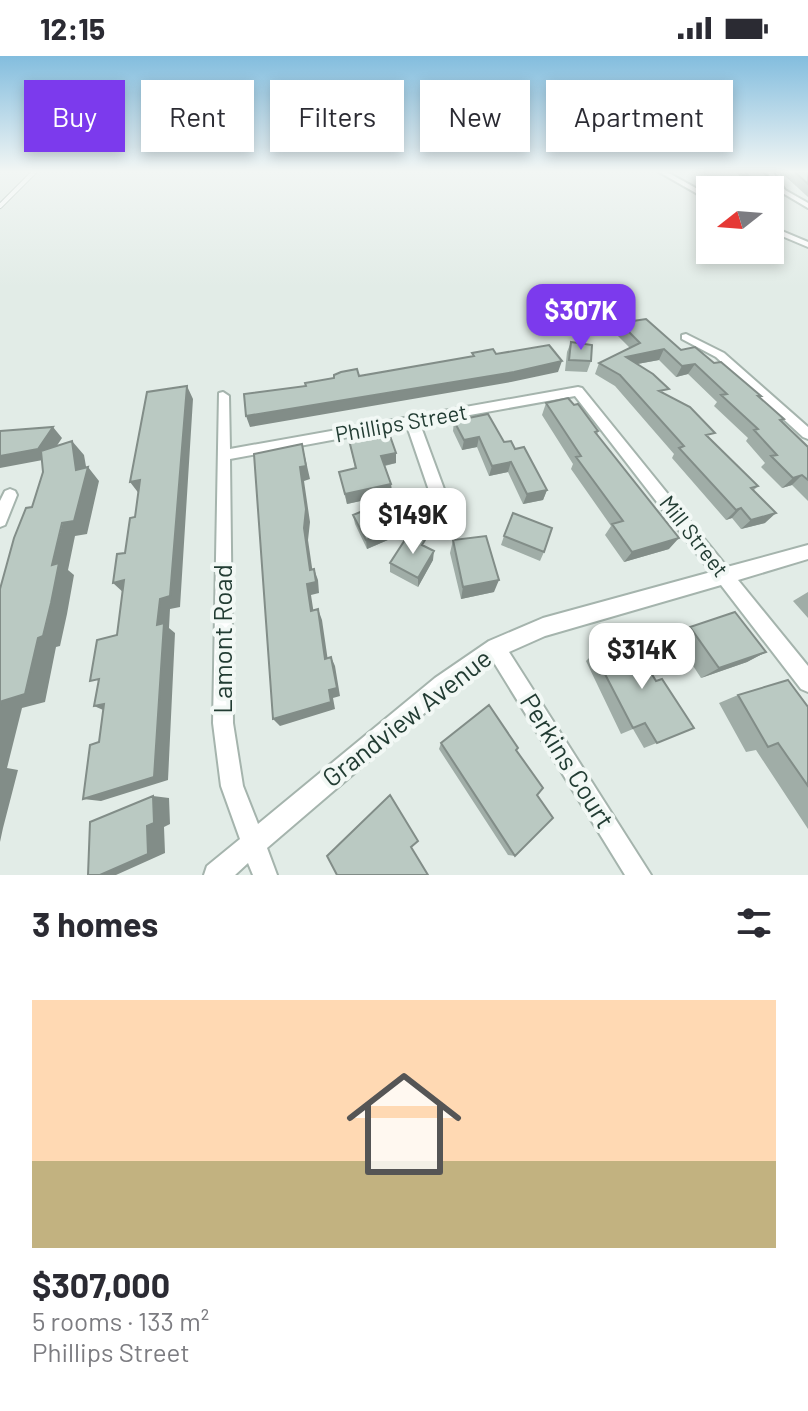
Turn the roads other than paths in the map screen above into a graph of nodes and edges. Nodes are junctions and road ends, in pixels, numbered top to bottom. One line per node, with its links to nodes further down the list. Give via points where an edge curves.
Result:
1 (784, 234): 2 (street)
2 (808, 245)
3 (686, 337): 7 (street, via 720,355)
4 (578, 391): 6 (street, Phillips Street); 13 (street, Mill Street)
5 (223, 396): 8 (street, Lamont Road)
6 (412, 421): 8 (street, Phillips Street); 10 (street)
7 (808, 434)
8 (224, 455): 16 (street, Lamont Road, via 223,723 232,786)
9 (5, 496): 11 (street)
10 (443, 508)
11 (0, 520)
12 (808, 552): 13 (street, Grandview Avenue)
13 (725, 575): 14 (street, Grandview Avenue, via 543,627); 15 (street, Mill Street)
14 (496, 648): 16 (street, Grandview Avenue, via 442,685); 19 (street, Perkins Court)
15 (808, 682)
16 (252, 843): 17 (street, Grandview Avenue); 18 (street, Lamont Road)
17 (216, 875)
18 (265, 875)
19 (639, 875)

